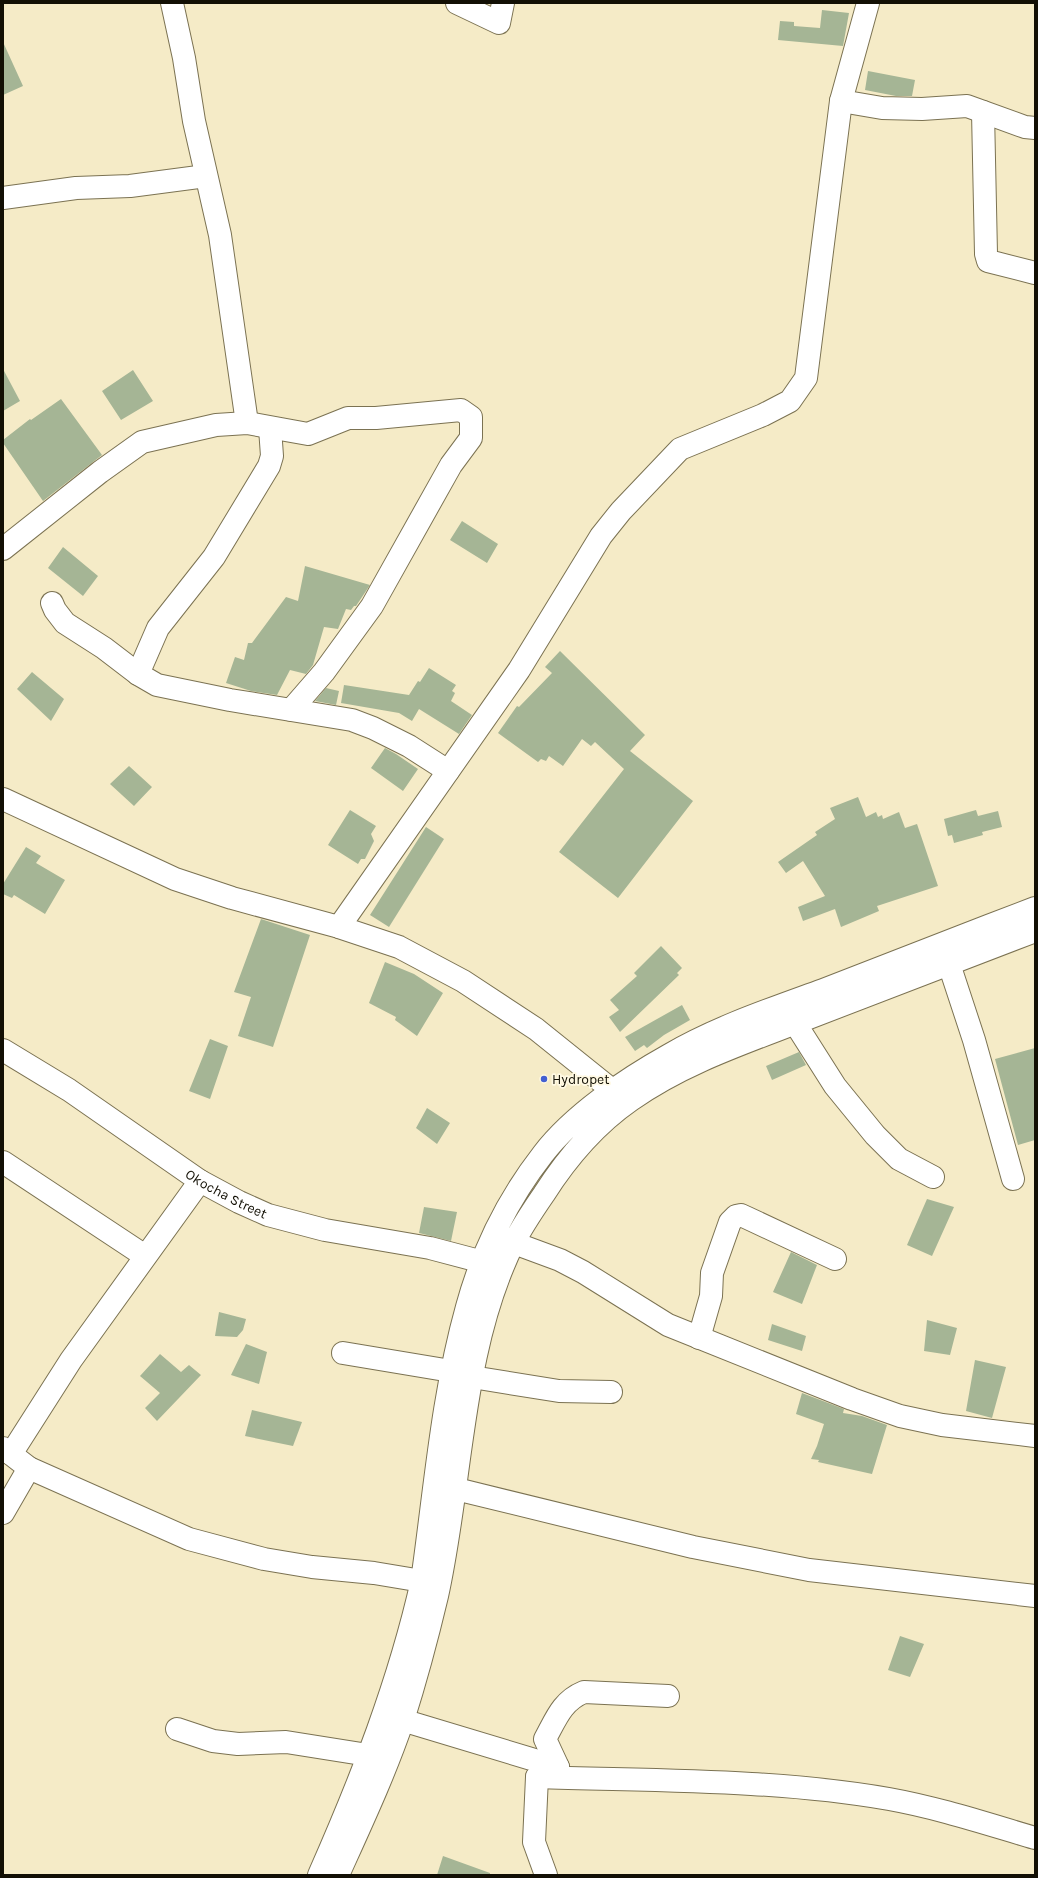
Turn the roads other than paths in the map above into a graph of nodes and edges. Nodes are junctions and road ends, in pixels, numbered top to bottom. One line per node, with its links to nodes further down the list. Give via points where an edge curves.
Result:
1 (172, 3): 8 (street)
2 (457, 3): 3 (street, via 499,24)
3 (503, 3)
4 (868, 3): 5 (street)
5 (841, 101): 6 (street, via 882,108 967,106); 17 (street, via 806,378 790,401 763,415 680,449 621,511 601,536 519,670)
6 (983, 112): 7 (street); 10 (street, via 988,261)
7 (1035, 128)
8 (206, 176): 9 (street, via 130,186 76,188); 11 (street, via 220,236)
9 (3, 198)
10 (1035, 274)
11 (247, 422): 12 (street); 13 (street, via 142,442)
12 (270, 428): 15 (street, via 272,456 269,466 214,557 158,628); 16 (street, via 308,434 348,418 461,410 471,417 471,438 451,465 372,606 324,672)
13 (3, 549)
14 (52, 603): 15 (street, via 65,623)
15 (138, 674): 16 (street, via 157,685)
16 (292, 710): 17 (street, via 352,720 373,728 409,746)
17 (448, 771): 20 (street)
18 (3, 799): 20 (street, via 175,879 232,898)
19 (1035, 908): 25 (street, via 736,1023 671,1054)
20 (339, 926): 25 (street, via 398,947 463,981 536,1029)
21 (1035, 931): 22 (street)
22 (949, 964): 23 (street); 28 (street, via 974,1040)
23 (795, 1023): 27 (street, via 835,1086 875,1135 899,1159); 30 (street, via 678,1071 630,1100 579,1146 562,1166)
24 (3, 1050): 29 (street, Okocha Street, via 69,1090)
25 (612, 1090): 33 (street, via 544,1153 498,1226)
26 (3, 1162): 31 (street)
27 (933, 1177)
28 (1013, 1179)
29 (200, 1181): 31 (street); 33 (street, Okocha Street, via 268,1215 325,1230 430,1248)
30 (514, 1243): 34 (street, via 560,1260 668,1325); 37 (street, via 487,1314)
31 (145, 1256): 40 (street)
32 (835, 1259): 34 (street, via 741,1215 736,1216 730,1222 712,1273 711,1296)
33 (483, 1262): 36 (street, via 467,1305)
34 (699, 1338): 39 (street, via 900,1416)
35 (342, 1353): 36 (street)
36 (451, 1371): 44 (street)
37 (472, 1377): 38 (street, via 558,1391); 42 (street)
38 (611, 1392)
39 (1035, 1436)
40 (7, 1451): 41 (street)
41 (29, 1468): 43 (street); 44 (street, via 189,1539 264,1559)
42 (456, 1489): 45 (street, via 693,1547 809,1570); 47 (street, via 438,1590)
43 (3, 1513)
44 (422, 1581): 49 (street, via 403,1659)
45 (1035, 1596)
46 (668, 1696): 50 (street, via 584,1692 574,1696 563,1706 545,1739)
47 (402, 1720): 50 (street); 54 (street, via 376,1790)
48 (176, 1729): 49 (street, via 212,1741 238,1744 286,1742)
49 (368, 1756): 53 (street)
50 (558, 1767): 51 (street)
51 (537, 1777): 52 (street, via 799,1787 889,1799 939,1809); 55 (street, via 534,1842)
52 (1035, 1838)
53 (319, 1875)
54 (338, 1875)
55 (546, 1875)

